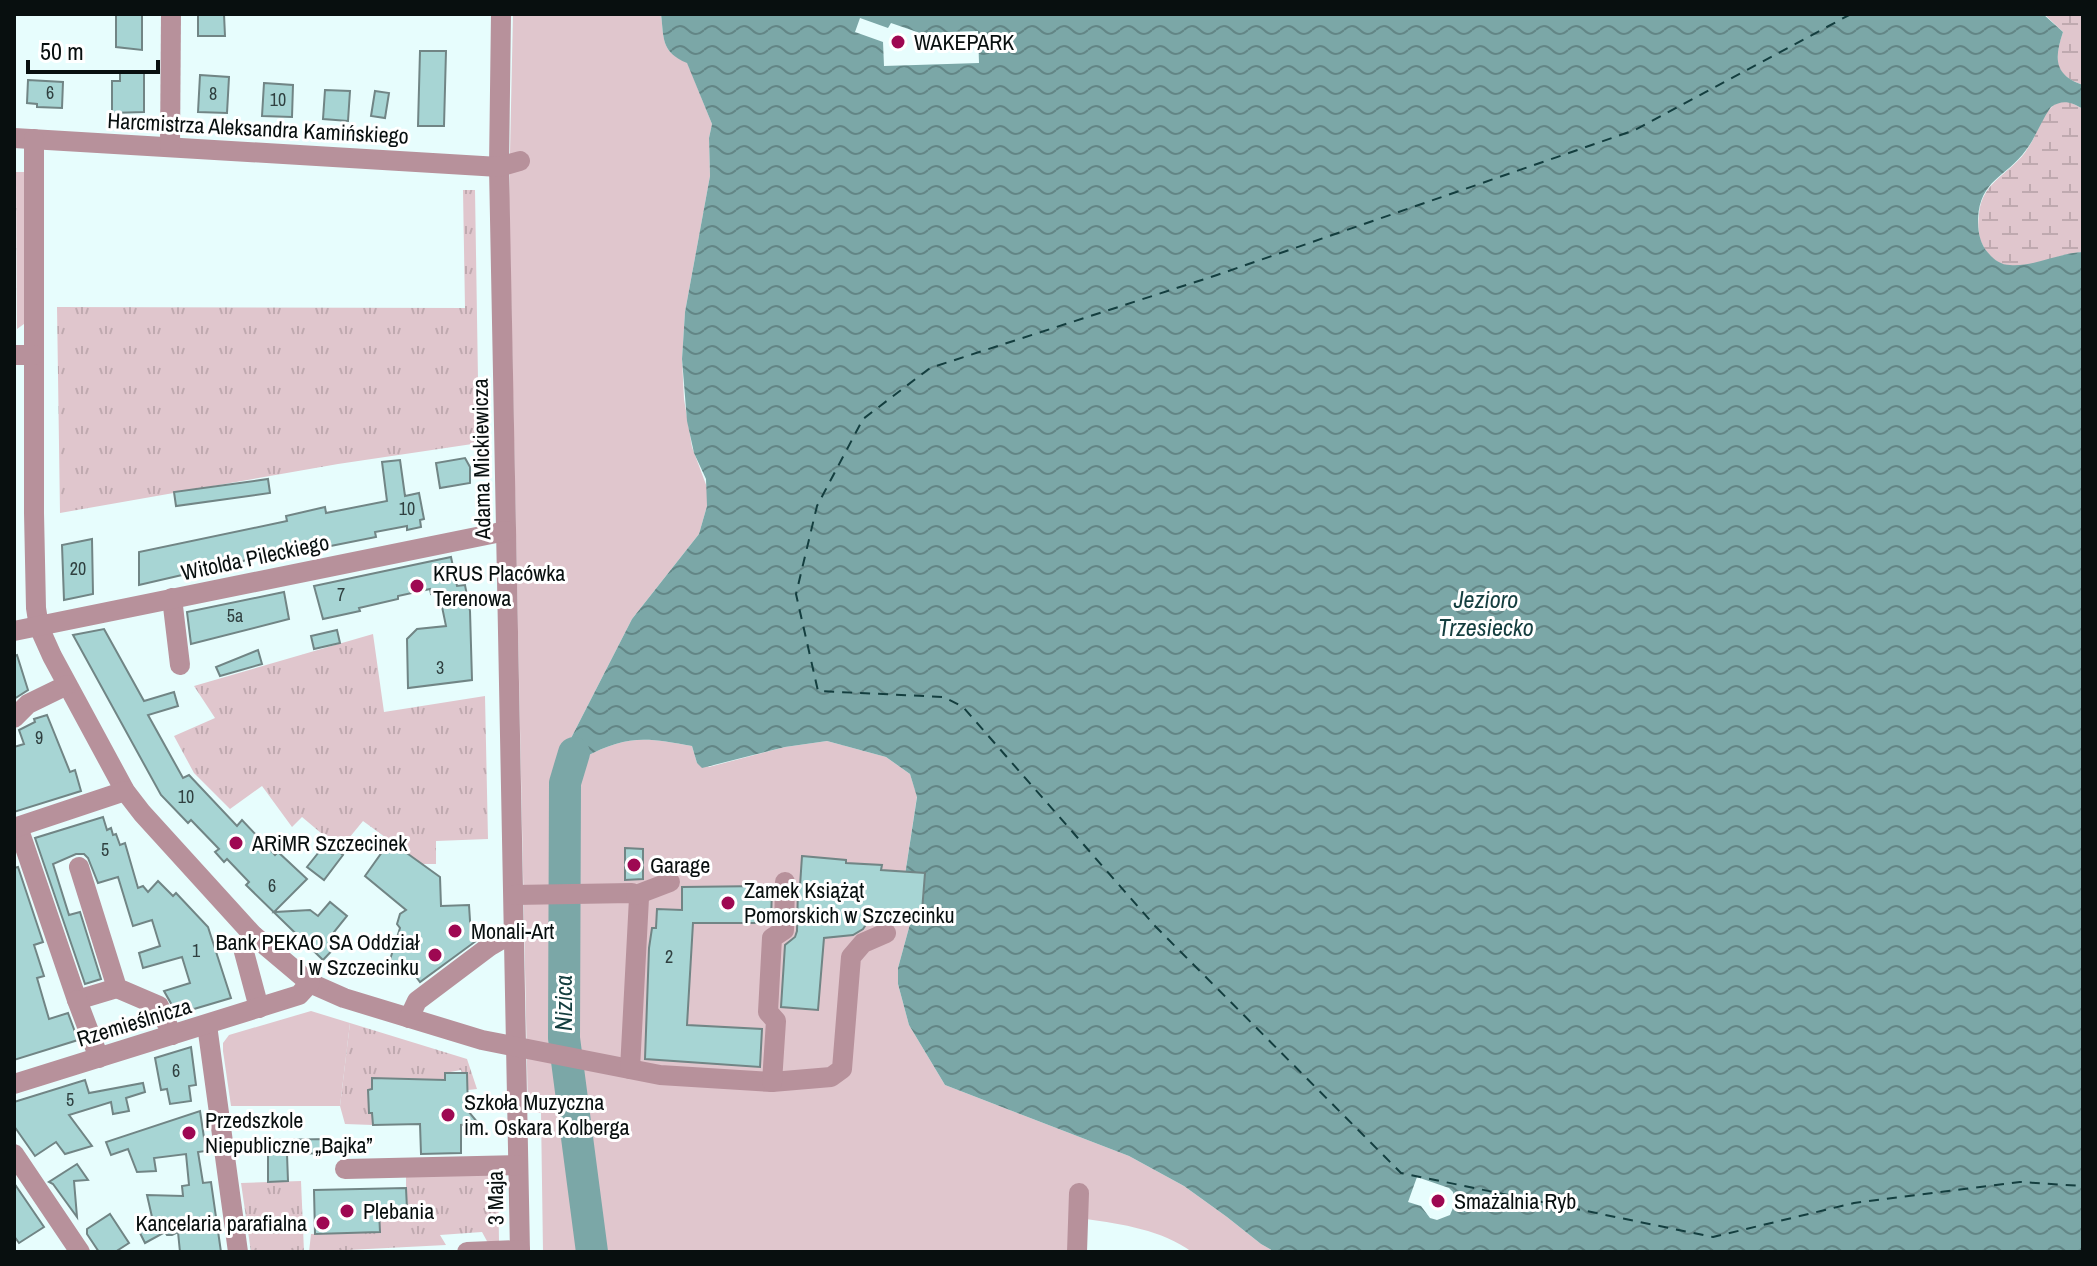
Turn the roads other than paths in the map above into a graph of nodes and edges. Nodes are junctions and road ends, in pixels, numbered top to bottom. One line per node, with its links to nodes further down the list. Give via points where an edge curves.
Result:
1 (171, 14): 4 (street)
2 (501, 14): 6 (street, Adama Mickiewicza)
3 (24, 139): 4 (street, Harcmistrza Aleksandra Kamińskiego); 7 (street)
4 (170, 147): 6 (street, Harcmistrza Aleksandra Kamińskiego)
5 (520, 161): 6 (street, Harcmistrza Aleksandra Kamińskiego)
6 (499, 167): 9 (street, Adama Mickiewicza)
7 (24, 355): 8 (street)
8 (24, 513): 11 (street)
9 (506, 531): 10 (street, Witolda Pileckiego); 21 (street, Adama Mickiewicza)
10 (172, 598): 11 (street, Witolda Pileckiego); 13 (street)
11 (39, 627): 12 (street, Witolda Pileckiego); 14 (street)
12 (14, 631)
13 (180, 665)
14 (67, 685): 15 (street, via 28,704); 16 (street)
15 (14, 718)
16 (125, 791): 17 (street); 25 (street)
17 (16, 827): 28 (street)
18 (79, 867): 27 (street)
19 (670, 882): 22 (street)
20 (785, 882): 36 (street, via 784,930 772,938 771,953 768,1012 776,1021)
21 (514, 895): 22 (street); 23 (street, Adama Mickiewicza)
22 (636, 895): 35 (street, via 640,901)
23 (514, 932): 30 (street, via 417,1001); 33 (street, Adama Mickiewicza)
24 (886, 933): 36 (street, via 863,943 851,957 842,1069 831,1077)
25 (253, 935): 26 (street); 29 (street, via 244,952)
26 (310, 983): 29 (street, Rzemieślnicza, via 299,995); 30 (street)
27 (117, 988): 28 (street); 32 (street, via 159,1006)
28 (77, 1000): 34 (street)
29 (259, 1008): 31 (street, Rzemieślnicza)
30 (409, 1018): 33 (street)
31 (207, 1025): 32 (street, Rzemieślnicza); 44 (street)
32 (172, 1035): 34 (street, Rzemieślnicza)
33 (516, 1047): 35 (street); 39 (street, 3 Maja)
34 (99, 1058): 37 (street, Rzemieślnicza)
35 (630, 1069): 36 (street)
36 (772, 1082)
37 (14, 1084)
38 (14, 1154): 43 (street)
39 (518, 1165): 40 (street); 42 (street, 3 Maja)
40 (345, 1169)
41 (1079, 1193): 47 (street)
42 (520, 1251): 46 (street)
43 (80, 1252)
44 (238, 1252)
45 (467, 1252): 46 (street)
46 (484, 1252)
47 (1077, 1252)

